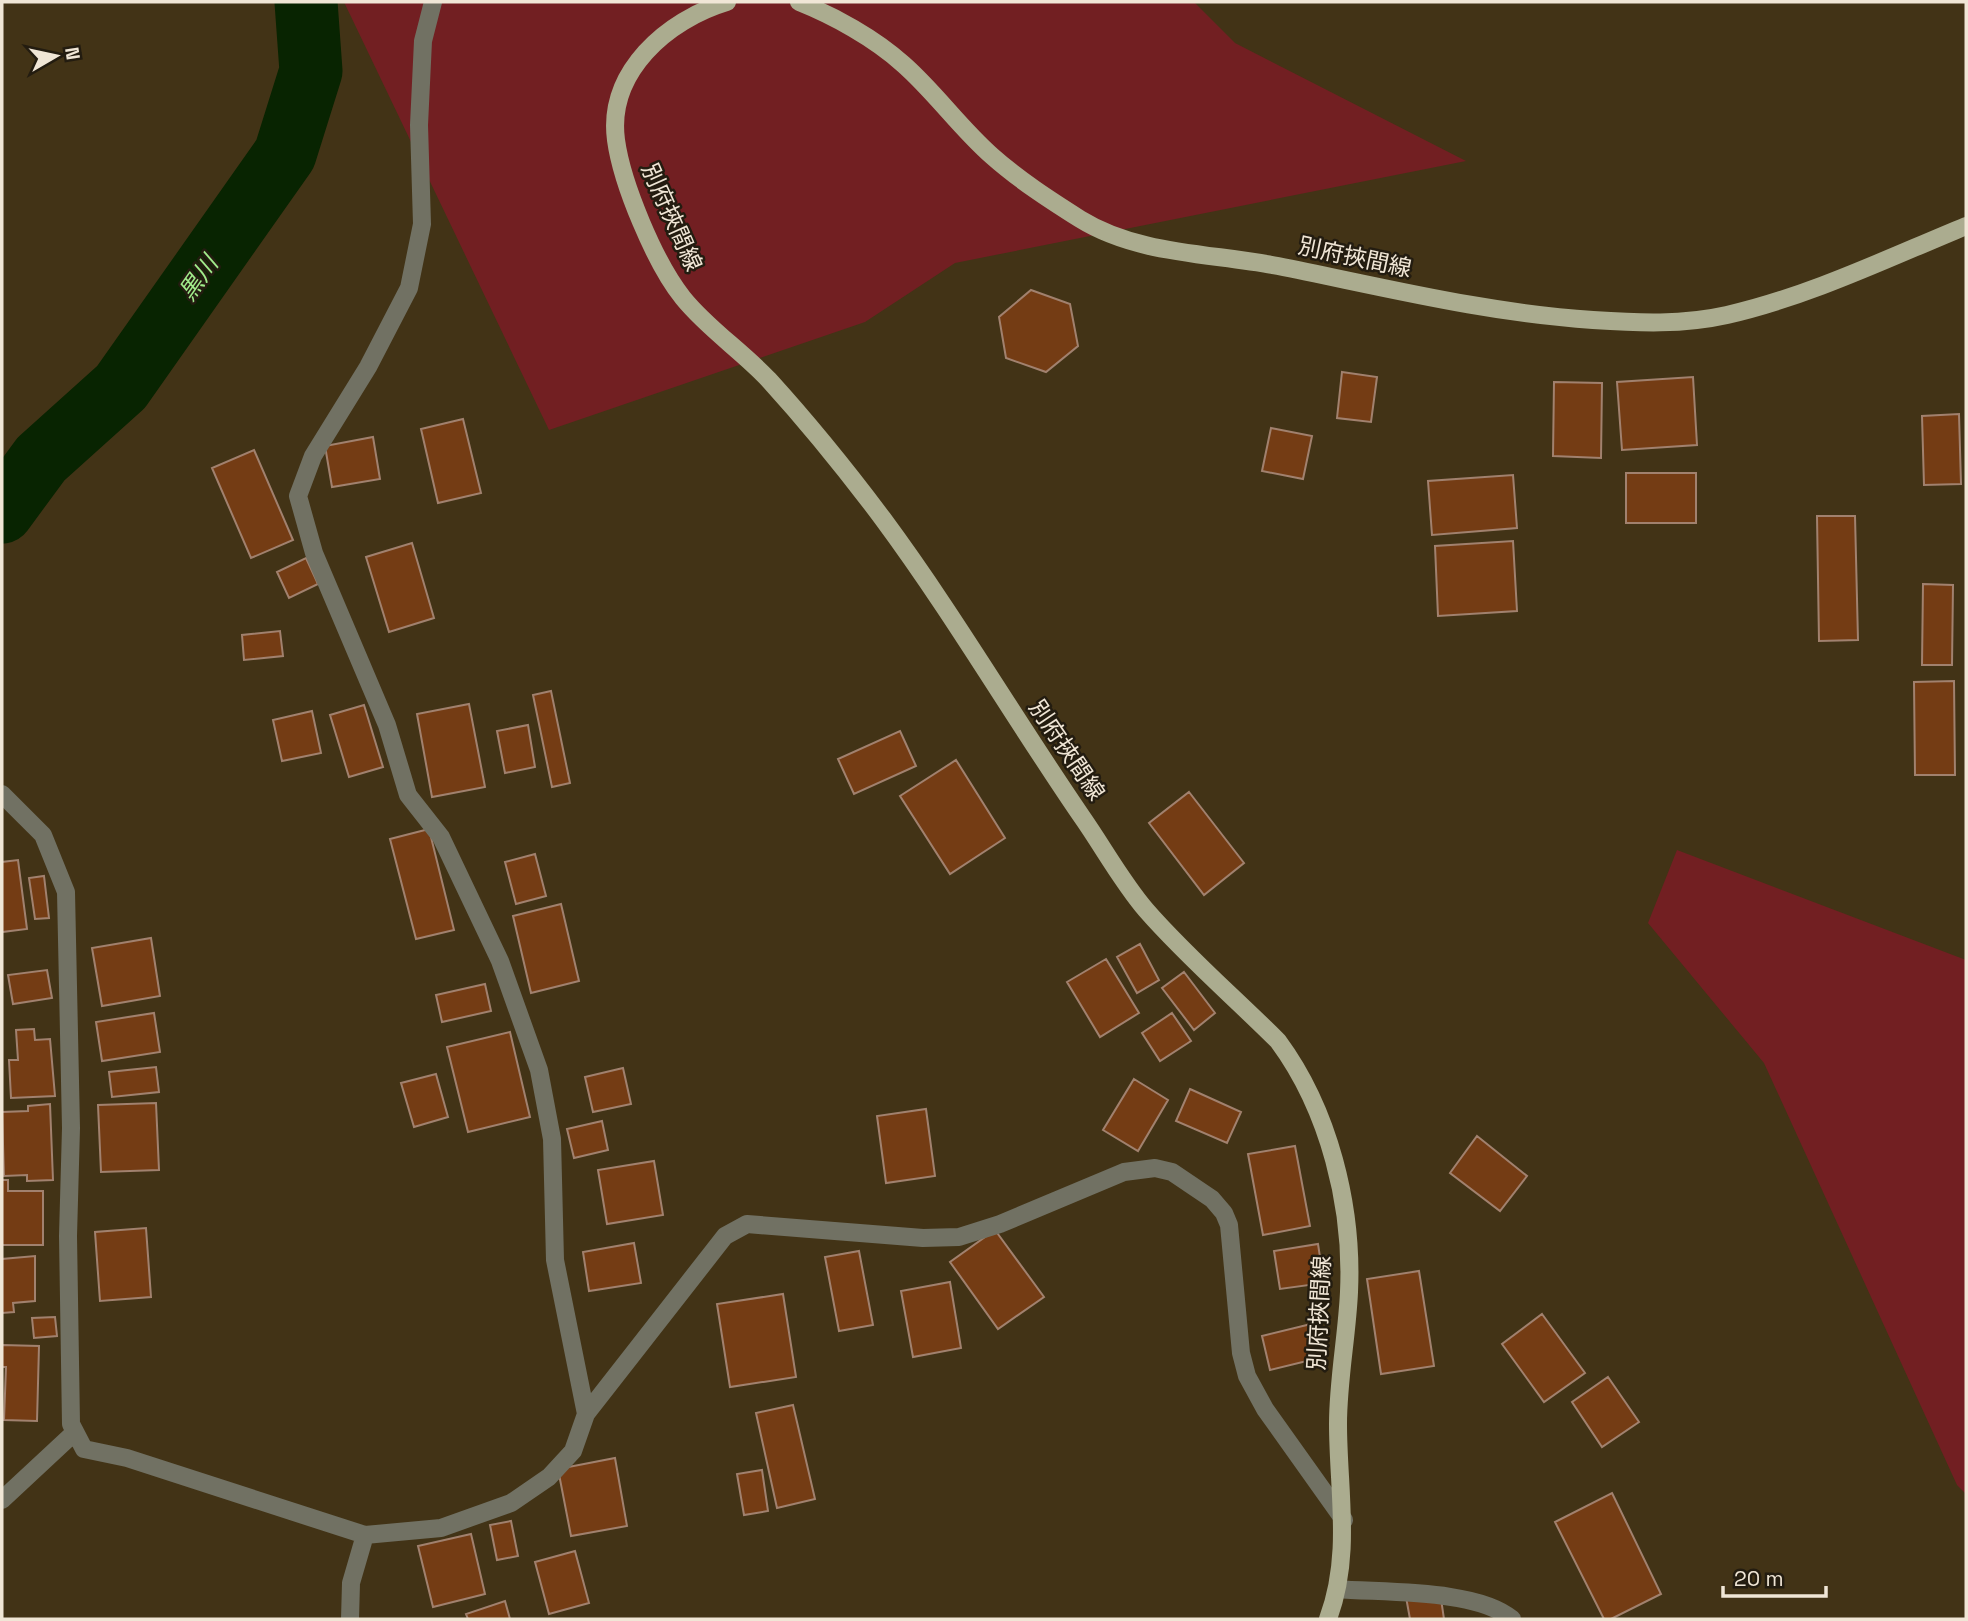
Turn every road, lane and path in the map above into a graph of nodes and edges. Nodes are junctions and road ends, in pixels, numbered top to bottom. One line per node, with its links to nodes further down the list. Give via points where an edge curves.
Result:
1 (433, 2): 6 (street, via 423,41 419,125 422,224 409,288 368,367 313,456 298,496 314,553 387,725 408,795 441,837 500,961 539,1070 552,1139 555,1260)
2 (727, 2): 9 (main road, 別府挾間線, via 692,16 647,50 630,70 615,117 623,174 682,297 766,377 884,520 1145,909 1278,1041 1301,1075 1327,1140 1345,1218 1349,1291 1338,1421)
3 (799, 2): 4 (main road, 別府挾間線, via 878,45 903,64 1016,176 1093,227 1134,243 1266,263 1484,309 1657,323 1726,315 1781,299)
4 (1966, 226)
5 (2, 794): 7 (street, via 43,835 66,892 71,1424)
6 (586, 1414): 9 (street, via 725,1236 747,1224 959,1237 1124,1172 1155,1168 1183,1179 1224,1213 1247,1376 1265,1409); 10 (street, via 572,1451 549,1477 511,1503 441,1528)
7 (75, 1432): 8 (street); 10 (street, via 84,1449 127,1458)
8 (2, 1500)
9 (1344, 1520): 11 (main road, 別府挾間線)
10 (365, 1535): 12 (street, via 351,1583)
11 (1337, 1589): 13 (main road, 別府挾間線); 14 (street, via 1469,1600 1498,1608)
12 (350, 1619)
13 (1328, 1619)
14 (1512, 1619)

